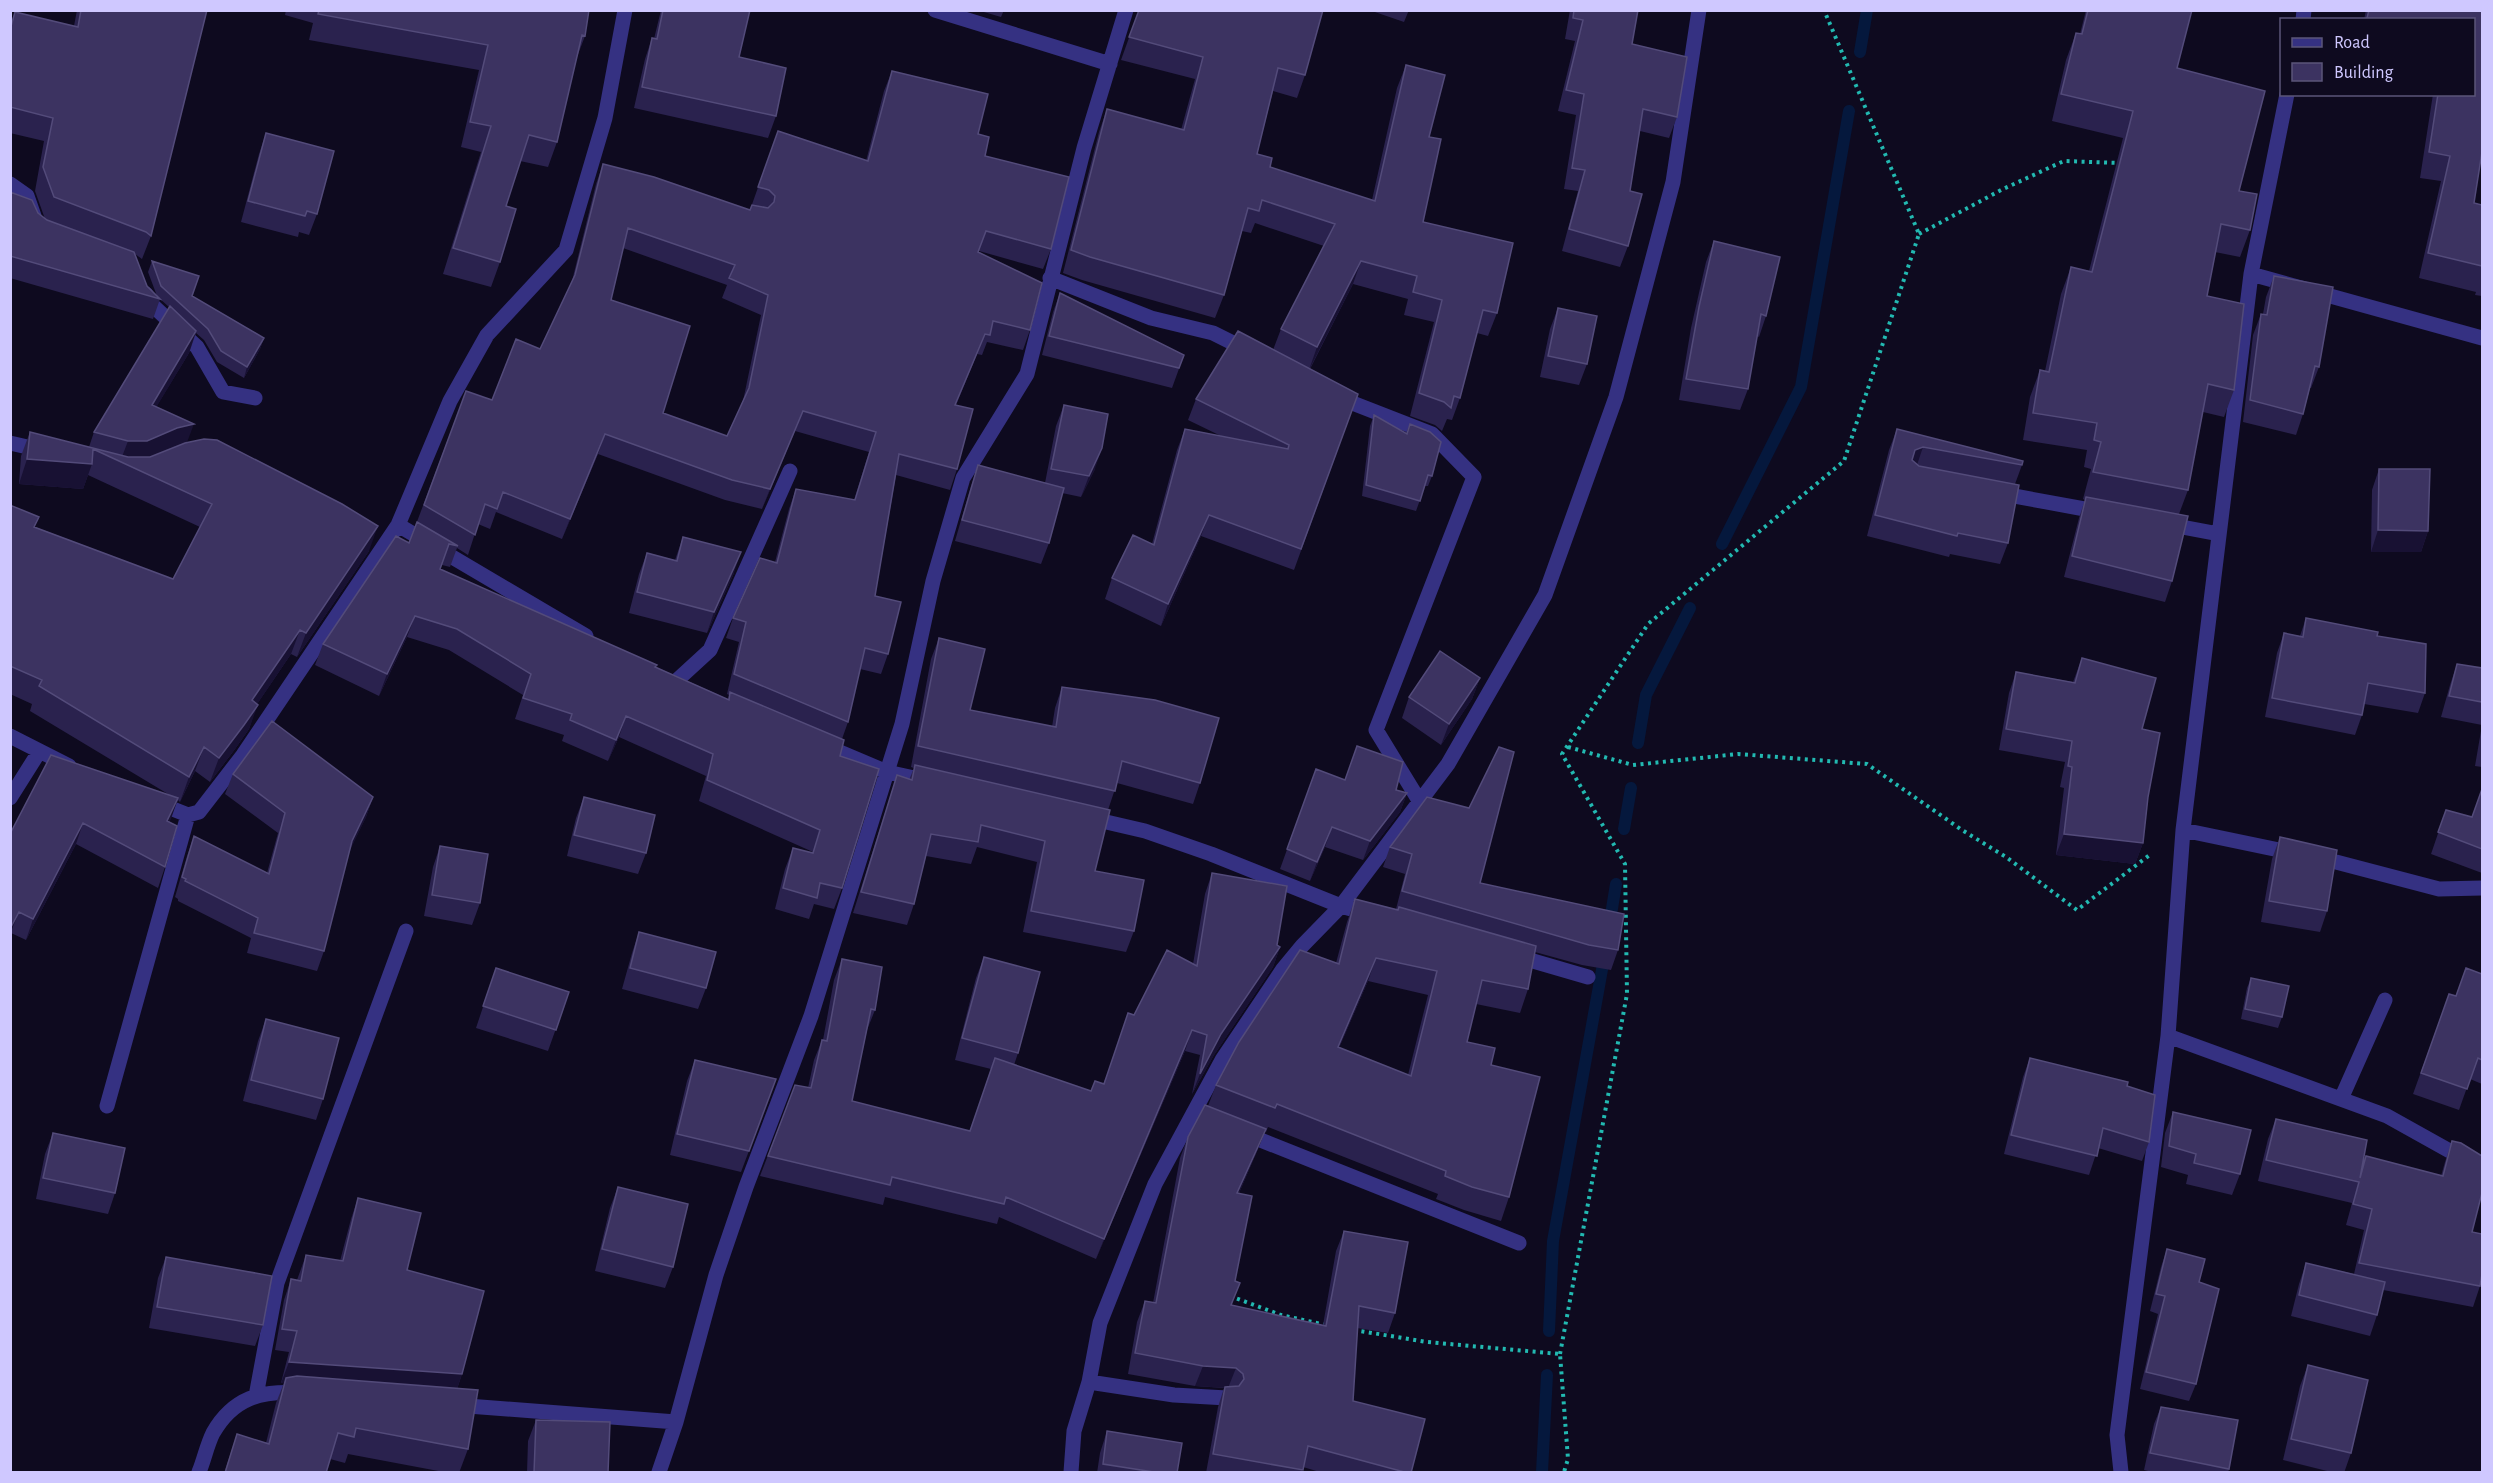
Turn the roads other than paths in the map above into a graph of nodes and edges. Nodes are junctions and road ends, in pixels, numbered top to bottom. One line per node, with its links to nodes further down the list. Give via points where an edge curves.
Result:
1 (625, 10): 22 (street, via 596,172 566,250 487,335 450,400)
2 (936, 10): 5 (street)
3 (1126, 10): 5 (street)
4 (1699, 10): 34 (street, via 1673,182 1616,397 1545,595 1448,764)
5 (1110, 64): 10 (street)
6 (2287, 96): 9 (street)
7 (10, 184): 8 (street, via 27,196 37,226)
8 (43, 231)
9 (2251, 274): 12 (street); 23 (street)
10 (1050, 278): 13 (street, via 1151,318 1213,333); 30 (street, via 1027,374 963,478 933,581 902,724)
11 (142, 283): 15 (street, via 149,302 197,347 224,393)
12 (2482, 338)
13 (1265, 358)
14 (1326, 391): 34 (street, via 1432,434 1474,477 1376,730)
15 (255, 398)
16 (10, 443): 17 (street)
17 (55, 454)
18 (790, 471): 25 (street, via 710,650)
19 (1984, 491): 20 (street)
20 (2114, 514)
21 (2149, 521): 23 (street)
22 (398, 525): 24 (street); 35 (street, via 377,544 243,755 199,812)
23 (2219, 534): 37 (street)
24 (602, 645)
25 (674, 683)
26 (10, 736): 28 (street)
27 (812, 741): 30 (street)
28 (39, 752): 29 (street); 33 (street)
29 (79, 770)
30 (887, 772): 31 (street); 56 (street, via 812,1016 716,1275)
31 (940, 784)
32 (137, 796): 35 (street)
33 (10, 798)
34 (1420, 802): 39 (street)
35 (188, 815): 47 (street)
36 (1079, 816): 39 (street, via 1145,831)
37 (2183, 830): 38 (street, via 2336,862 2439,889); 45 (street)
38 (2482, 888)
39 (1341, 906): 40 (street); 51 (street, via 1283,969 1222,1060 1198,1115 1155,1184 1100,1323)
40 (1386, 919)
41 (406, 931): 53 (street, via 277,1283)
42 (1498, 951): 43 (street)
43 (1588, 977)
44 (2385, 1000): 46 (street)
45 (2168, 1036): 46 (street); 60 (street, via 2117,1435)
46 (2341, 1099): 49 (street, via 2387,1116)
47 (107, 1106)
48 (1226, 1126): 50 (street)
49 (2482, 1169)
50 (1519, 1243)
51 (1089, 1382): 54 (street, via 1174,1395); 59 (street, via 1074,1431)
52 (312, 1394): 53 (street)
53 (256, 1396): 57 (street, via 237,1403 213,1433)
54 (1227, 1398)
55 (441, 1404): 56 (street)
56 (676, 1422): 58 (street)
57 (199, 1473)
58 (659, 1473)
59 (1071, 1473)
60 (2121, 1473)

